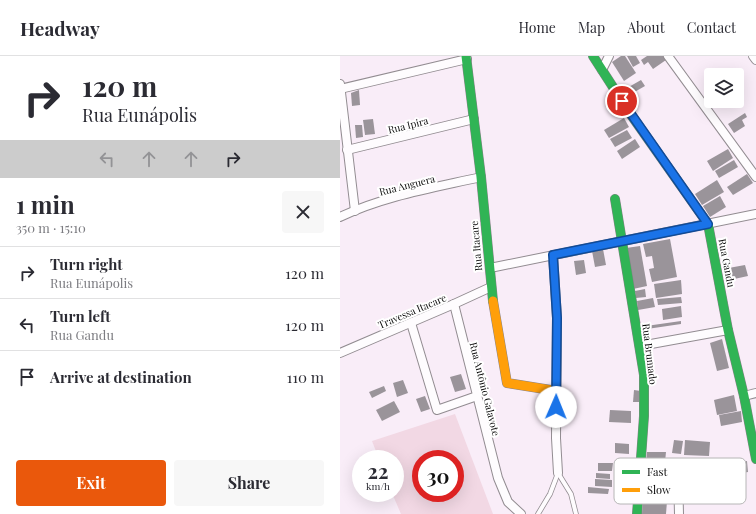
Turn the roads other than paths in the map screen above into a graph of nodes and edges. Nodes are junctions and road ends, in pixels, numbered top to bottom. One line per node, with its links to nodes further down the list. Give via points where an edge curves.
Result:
1 (593, 56): 7 (street, Rua Gandu)
2 (609, 56): 7 (street)
3 (668, 56): 13 (street)
4 (753, 56): 6 (street)
5 (467, 57): 9 (street); 10 (street, Rua Itacare)
6 (756, 60)
7 (602, 70): 18 (street, Rua Gandu, via 628,112)
8 (340, 83): 9 (street)
9 (340, 89): 11 (street)
10 (474, 119): 11 (street, Rua Ipira); 12 (street, Rua Itacare)
11 (347, 150): 15 (street)
12 (481, 177): 15 (street, Rua Anguera, via 391,198); 21 (street, Rua Itacare)
13 (756, 177)
14 (615, 199): 19 (street, Rua Brumado)
15 (355, 210): 17 (street, Rua Anguera)
16 (756, 214): 18 (street)
17 (340, 217)
18 (708, 224): 19 (street); 25 (street, Rua Gandu)
19 (621, 241): 20 (street); 26 (street, Rua Brumado)
20 (553, 255): 21 (street); 28 (street, via 557,318)
21 (490, 268): 22 (street, Rua Itacare)
22 (491, 287): 23 (street, Travessa Itacare); 28 (street, Rua Itacare, via 507,383)
23 (454, 304): 24 (street, Travessa Itacare); 30 (street, Rua Antônio Galavote)
24 (411, 323): 27 (street, Travessa Itacare); 30 (street, via 437,410)
25 (728, 330): 26 (street); 31 (street, Rua Gandu)
26 (640, 346): 32 (street, Rua Brumado, via 644,375)
27 (340, 352)
28 (557, 391): 34 (street)
29 (756, 394): 31 (street)
30 (477, 396): 37 (street, Rua Antônio Galavote, via 498,478 508,502)
31 (744, 396): 33 (street, Rua Gandu)
32 (641, 458)
33 (756, 459)
34 (558, 474): 38 (lane); 39 (lane, via 571,494)
35 (638, 504): 40 (street, Rua Brumado)
36 (679, 504): 41 (street)
37 (520, 514)
38 (538, 514)
39 (576, 514)
40 (637, 514)
41 (679, 514)

